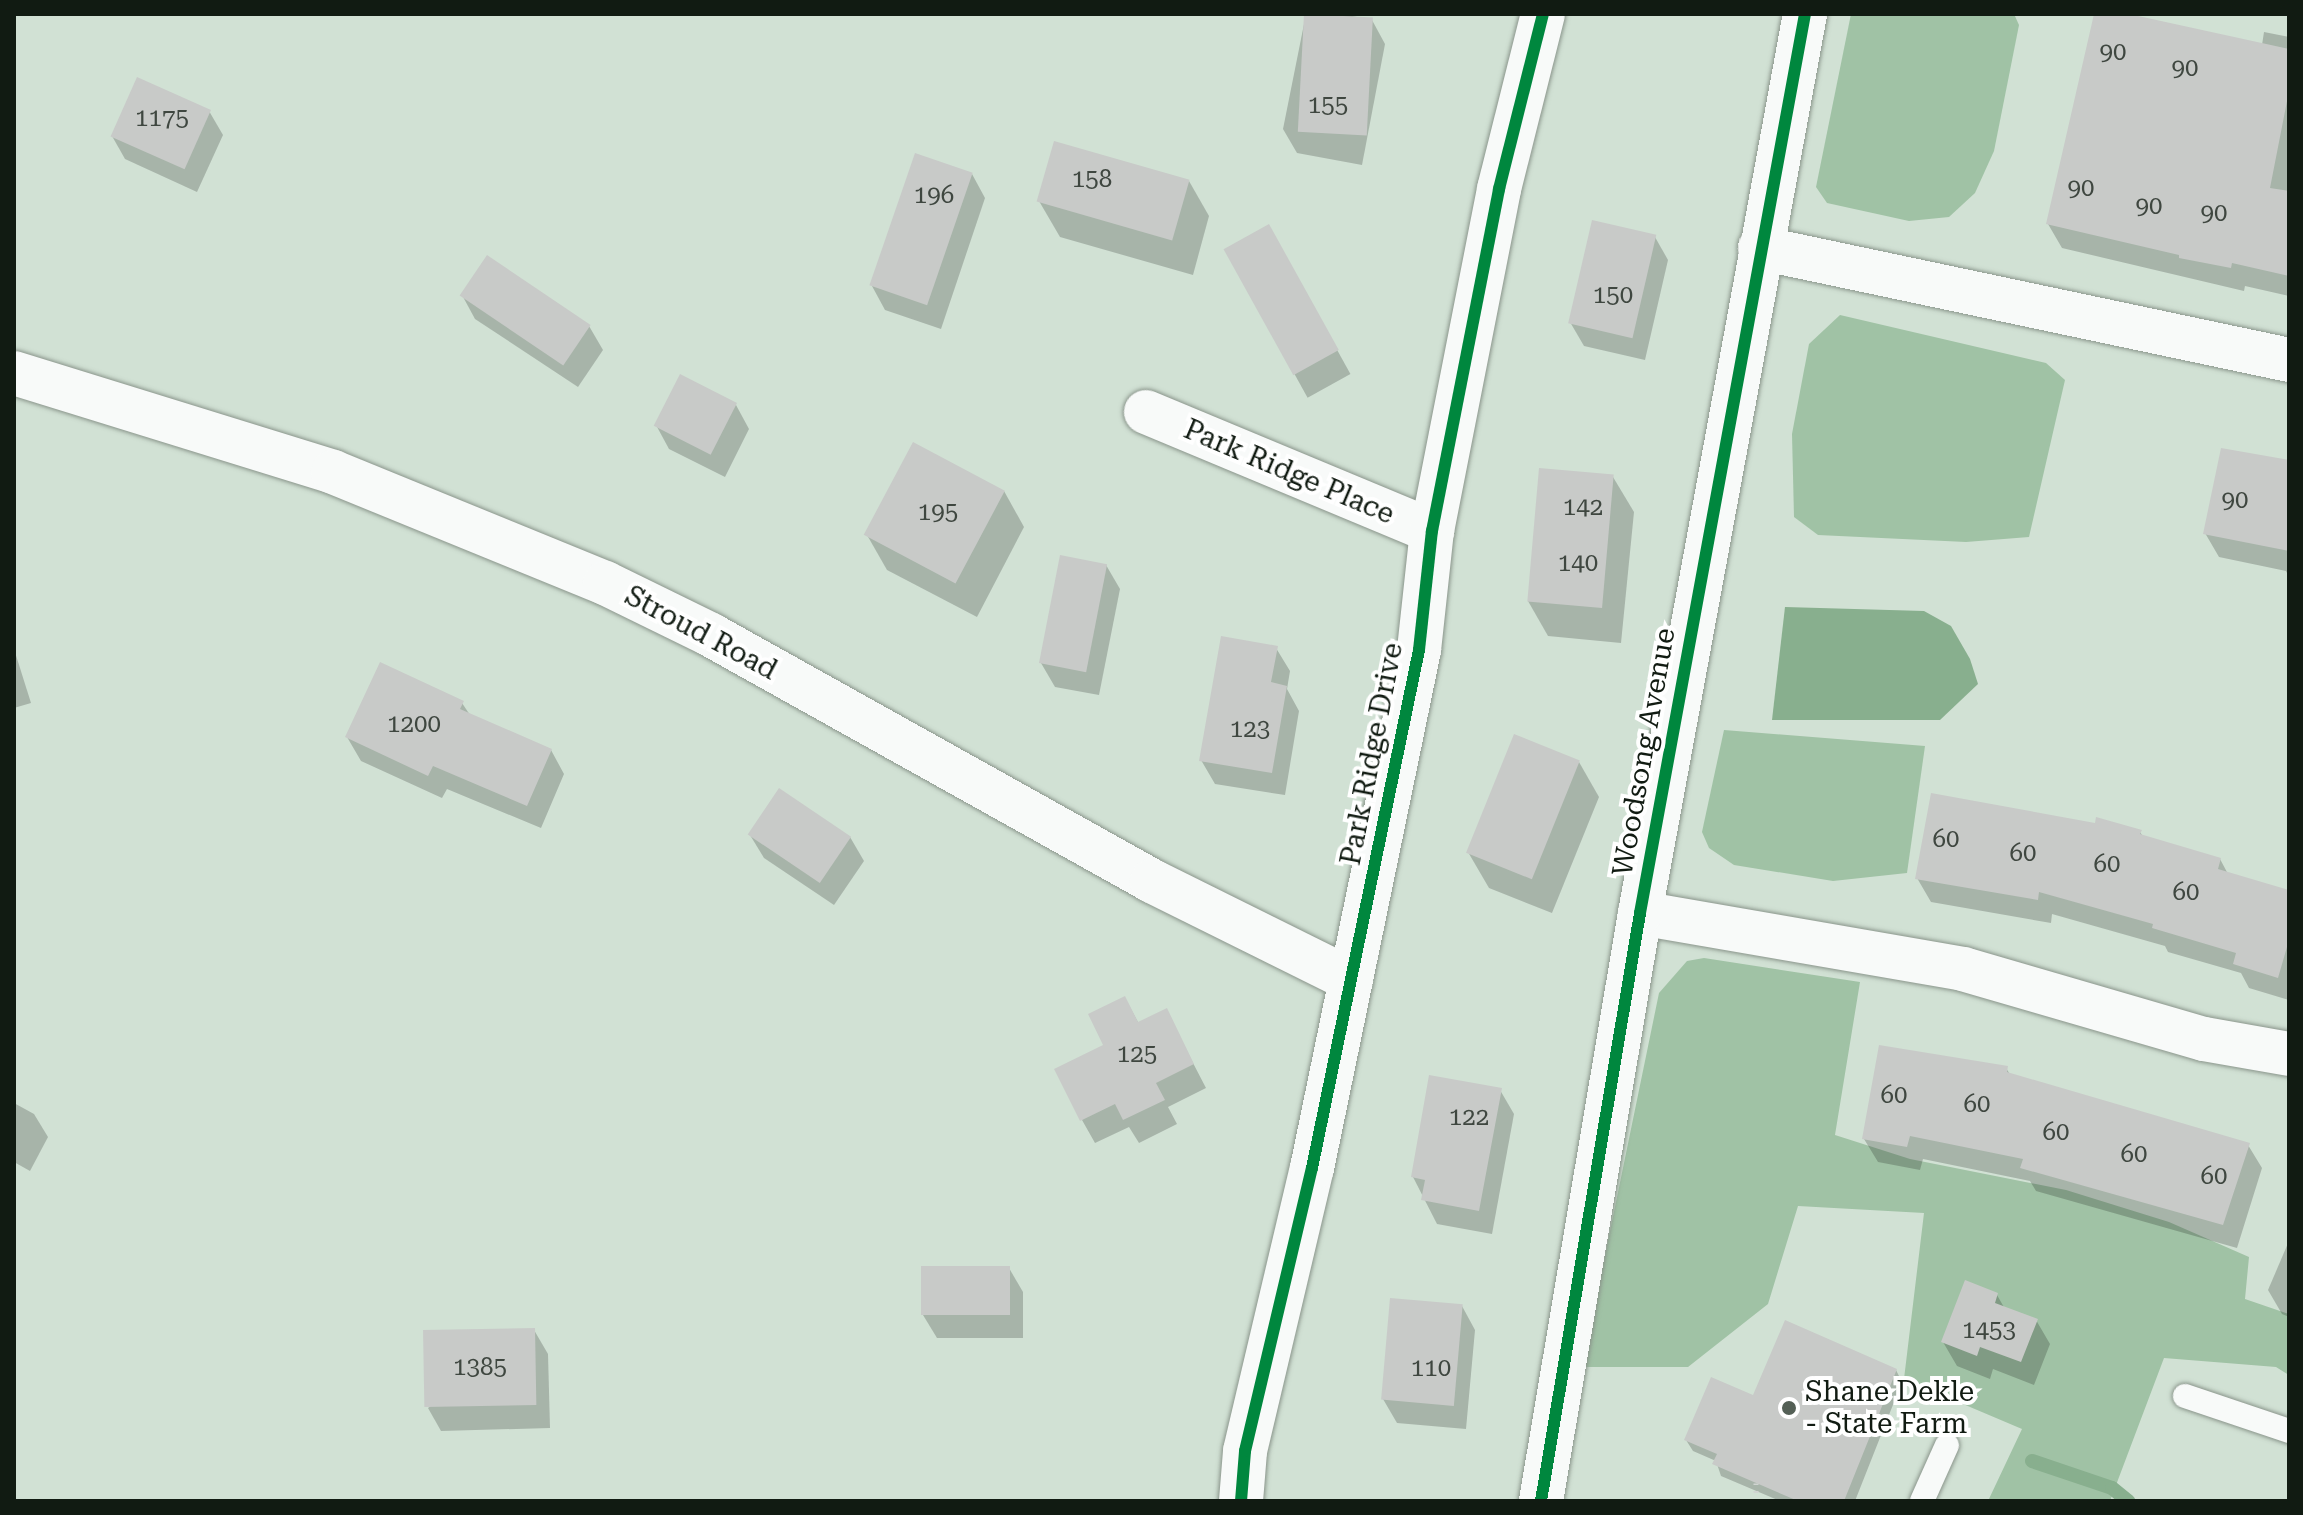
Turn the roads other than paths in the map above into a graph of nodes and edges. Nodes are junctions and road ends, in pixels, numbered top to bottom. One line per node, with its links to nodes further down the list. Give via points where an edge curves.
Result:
1 (1543, 14): 7 (street, Park Ridge Drive, via 1499,189)
2 (1805, 14): 3 (street, Woodsong Avenue)
3 (1760, 248): 4 (street); 8 (street, Woodsong Avenue)
4 (2289, 360)
5 (14, 373): 9 (street, Stroud Road, via 333,472 605,583 711,635 1152,881)
6 (1146, 412): 7 (street, Park Ridge Place)
7 (1432, 531): 9 (street, Park Ridge Drive, via 1419,650)
8 (1640, 913): 10 (street, via 1963,969 2204,1039); 15 (street, Woodsong Avenue)
9 (1351, 980): 14 (street, Park Ridge Drive, via 1245,1451)
10 (2289, 1054)
11 (2185, 1396): 12 (lane)
12 (2289, 1431)
13 (1947, 1445): 16 (lane)
14 (1241, 1501)
15 (1541, 1501)
16 (1922, 1501)

